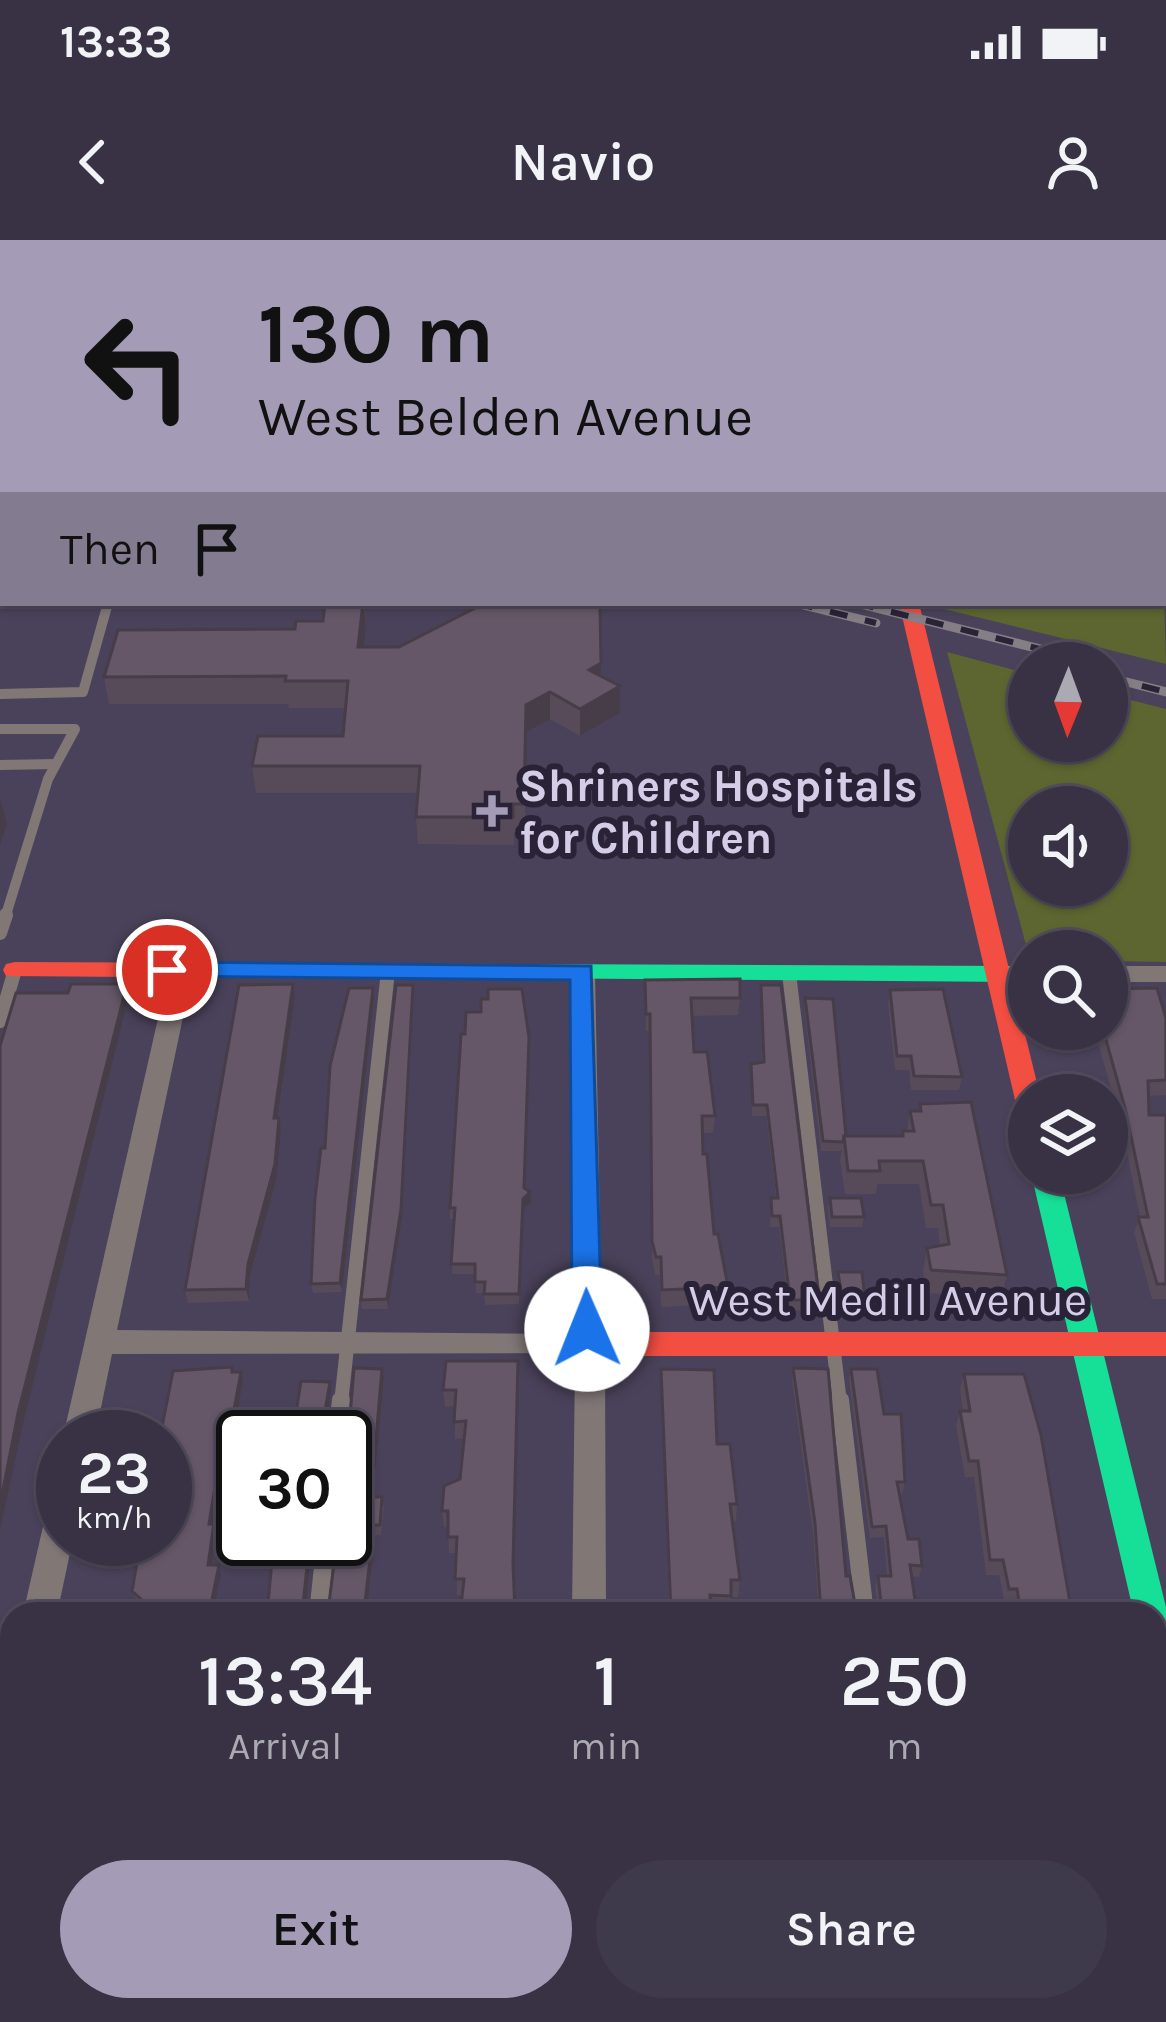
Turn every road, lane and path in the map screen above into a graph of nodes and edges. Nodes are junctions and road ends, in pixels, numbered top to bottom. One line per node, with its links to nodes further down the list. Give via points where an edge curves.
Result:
1 (107, 606): 3 (lane, via 82,692)
2 (910, 606): 16 (street)
3 (0, 694)
4 (0, 728): 5 (lane, via 75,729)
5 (56, 764): 6 (lane); 8 (lane)
6 (0, 765)
7 (0, 877): 8 (lane)
8 (18, 877): 9 (lane)
9 (4, 910): 10 (lane)
10 (0, 933)
11 (181, 970): 12 (street); 13 (street); 23 (street)
12 (388, 971): 14 (street); 24 (lane)
13 (8, 972): 20 (lane)
14 (583, 972): 15 (street); 28 (street)
15 (789, 973): 16 (street); 26 (lane)
16 (998, 974): 17 (street); 21 (street)
17 (1008, 974)
18 (1128, 974): 19 (street)
19 (1166, 974)
20 (0, 1021)
21 (1022, 1074)
22 (1051, 1194): 25 (street)
23 (100, 1342): 24 (street, West Medill Avenue); 29 (street)
24 (347, 1343): 28 (street, West Medill Avenue); 30 (lane)
25 (1086, 1343): 26 (street, West Medill Avenue); 27 (street, West Medill Avenue); 33 (street)
26 (833, 1344): 28 (street, West Medill Avenue); 37 (lane)
27 (1166, 1344)
28 (589, 1345): 36 (street)
29 (85, 1410)
30 (340, 1410)
31 (51, 1566): 34 (street)
32 (323, 1566): 35 (lane)
33 (1154, 1599)
34 (43, 1602)
35 (319, 1602)
36 (589, 1602)
37 (865, 1602)

